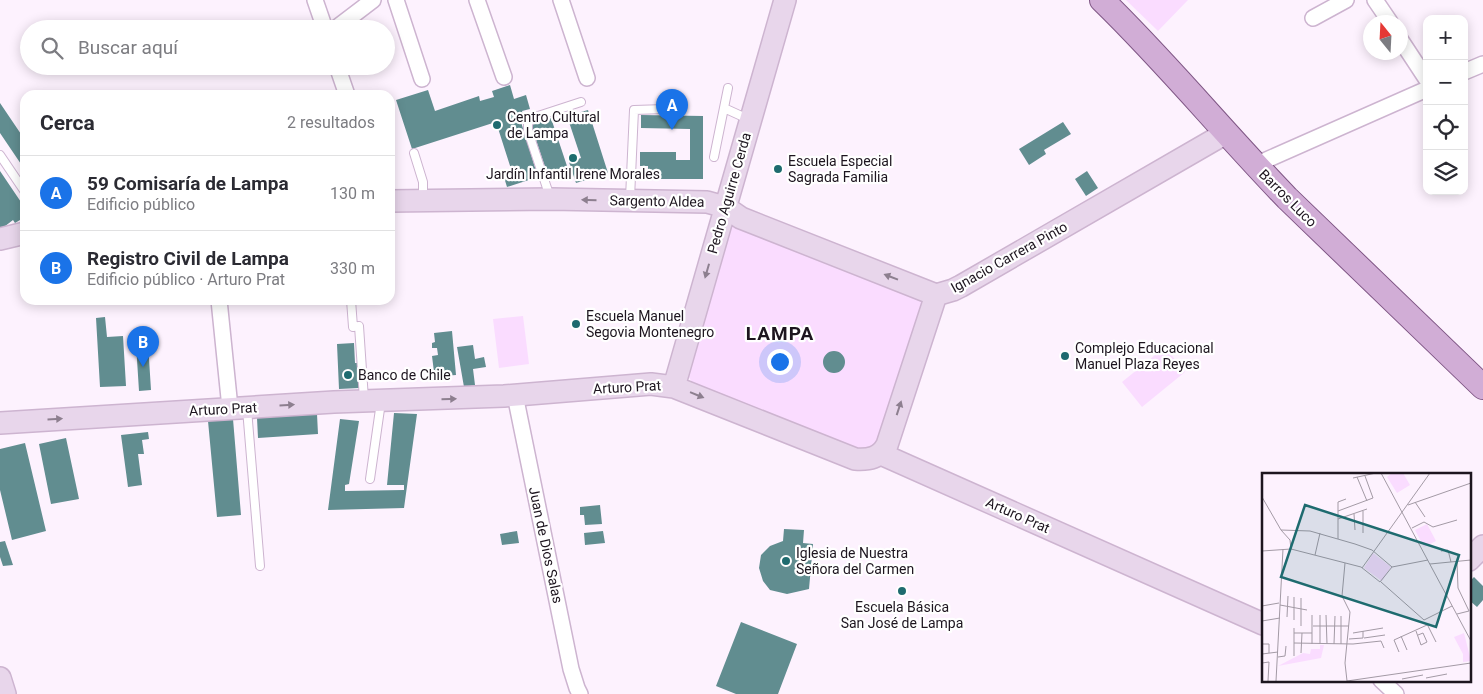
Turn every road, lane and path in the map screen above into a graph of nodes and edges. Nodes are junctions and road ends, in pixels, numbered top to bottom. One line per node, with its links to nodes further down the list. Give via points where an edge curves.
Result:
1 (315, 0): 12 (street)
2 (373, 0): 13 (street)
3 (396, 0): 21 (street)
4 (477, 0): 19 (street)
5 (561, 0): 20 (street)
6 (785, 0): 28 (main road, Pedro Aguirre Cerda)
7 (1102, 0): 29 (main road, Barros Luco)
8 (1346, 0): 11 (street)
9 (1375, 0): 10 (street)
10 (1385, 15)
11 (1313, 18)
12 (322, 20)
13 (347, 20)
14 (1408, 52): 17 (street)
15 (1483, 64): 16 (street)
16 (1468, 70)
17 (1423, 74)
18 (340, 75): 23 (street)
19 (504, 77)
20 (587, 78)
21 (422, 79)
22 (728, 88): 26 (lane)
23 (345, 90)
24 (1423, 91): 33 (street)
25 (582, 102): 35 (lane, via 535,117 528,124)
26 (724, 108): 28 (lane); 32 (lane)
27 (665, 109): 37 (lane, via 634,110)
28 (750, 120): 39 (main road, Pedro Aguirre Cerda)
29 (1226, 133): 33 (main road, Barros Luco); 42 (main road, Ignacio Carrera Pinto, via 961,286)
30 (414, 153): 36 (lane, via 423,182)
31 (0, 155): 34 (lane)
32 (714, 157)
33 (1255, 165): 46 (main road, Barros Luco)
34 (20, 185)
35 (551, 199): 36 (main road, Sargento Aldea); 37 (main road, Sargento Aldea, one-way to 35)
36 (422, 200): 38 (main road, Sargento Aldea)
37 (630, 200): 39 (main road, Sargento Aldea, via 707,202)
38 (395, 201)
39 (725, 207): 42 (main road, Sargento Aldea, one-way to 39, via 741,218); 45 (main road, Pedro Aguirre Cerda, one-way to 45)
40 (20, 234): 41 (main road)
41 (0, 239)
42 (936, 294): 51 (main road, Ignacio Carrera Pinto, one-way to 42)
43 (220, 305): 49 (street)
44 (351, 305): 48 (lane, via 353,327 359,326)
45 (674, 387): 47 (main road, Arturo Prat, via 651,384); 51 (main road, Arturo Prat, one-way to 51, via 855,459)
46 (1483, 387)
47 (515, 395): 48 (main road, Arturo Prat, one-way to 47); 60 (street, Juan de Dios Salas, via 571,669)
48 (373, 401): 49 (main road, Arturo Prat, one-way to 48); 52 (lane)
49 (238, 408): 50 (main road, Arturo Prat, one-way to 49); 55 (lane)
50 (2, 417)
51 (881, 454): 56 (main road, Arturo Prat)
52 (370, 479)
53 (1483, 546): 54 (main road)
54 (1470, 559)
55 (260, 566)
56 (1262, 624)
57 (0, 678): 59 (main road)
58 (1383, 682): 61 (street)
59 (5, 694)
60 (580, 694)
61 (1396, 694)

